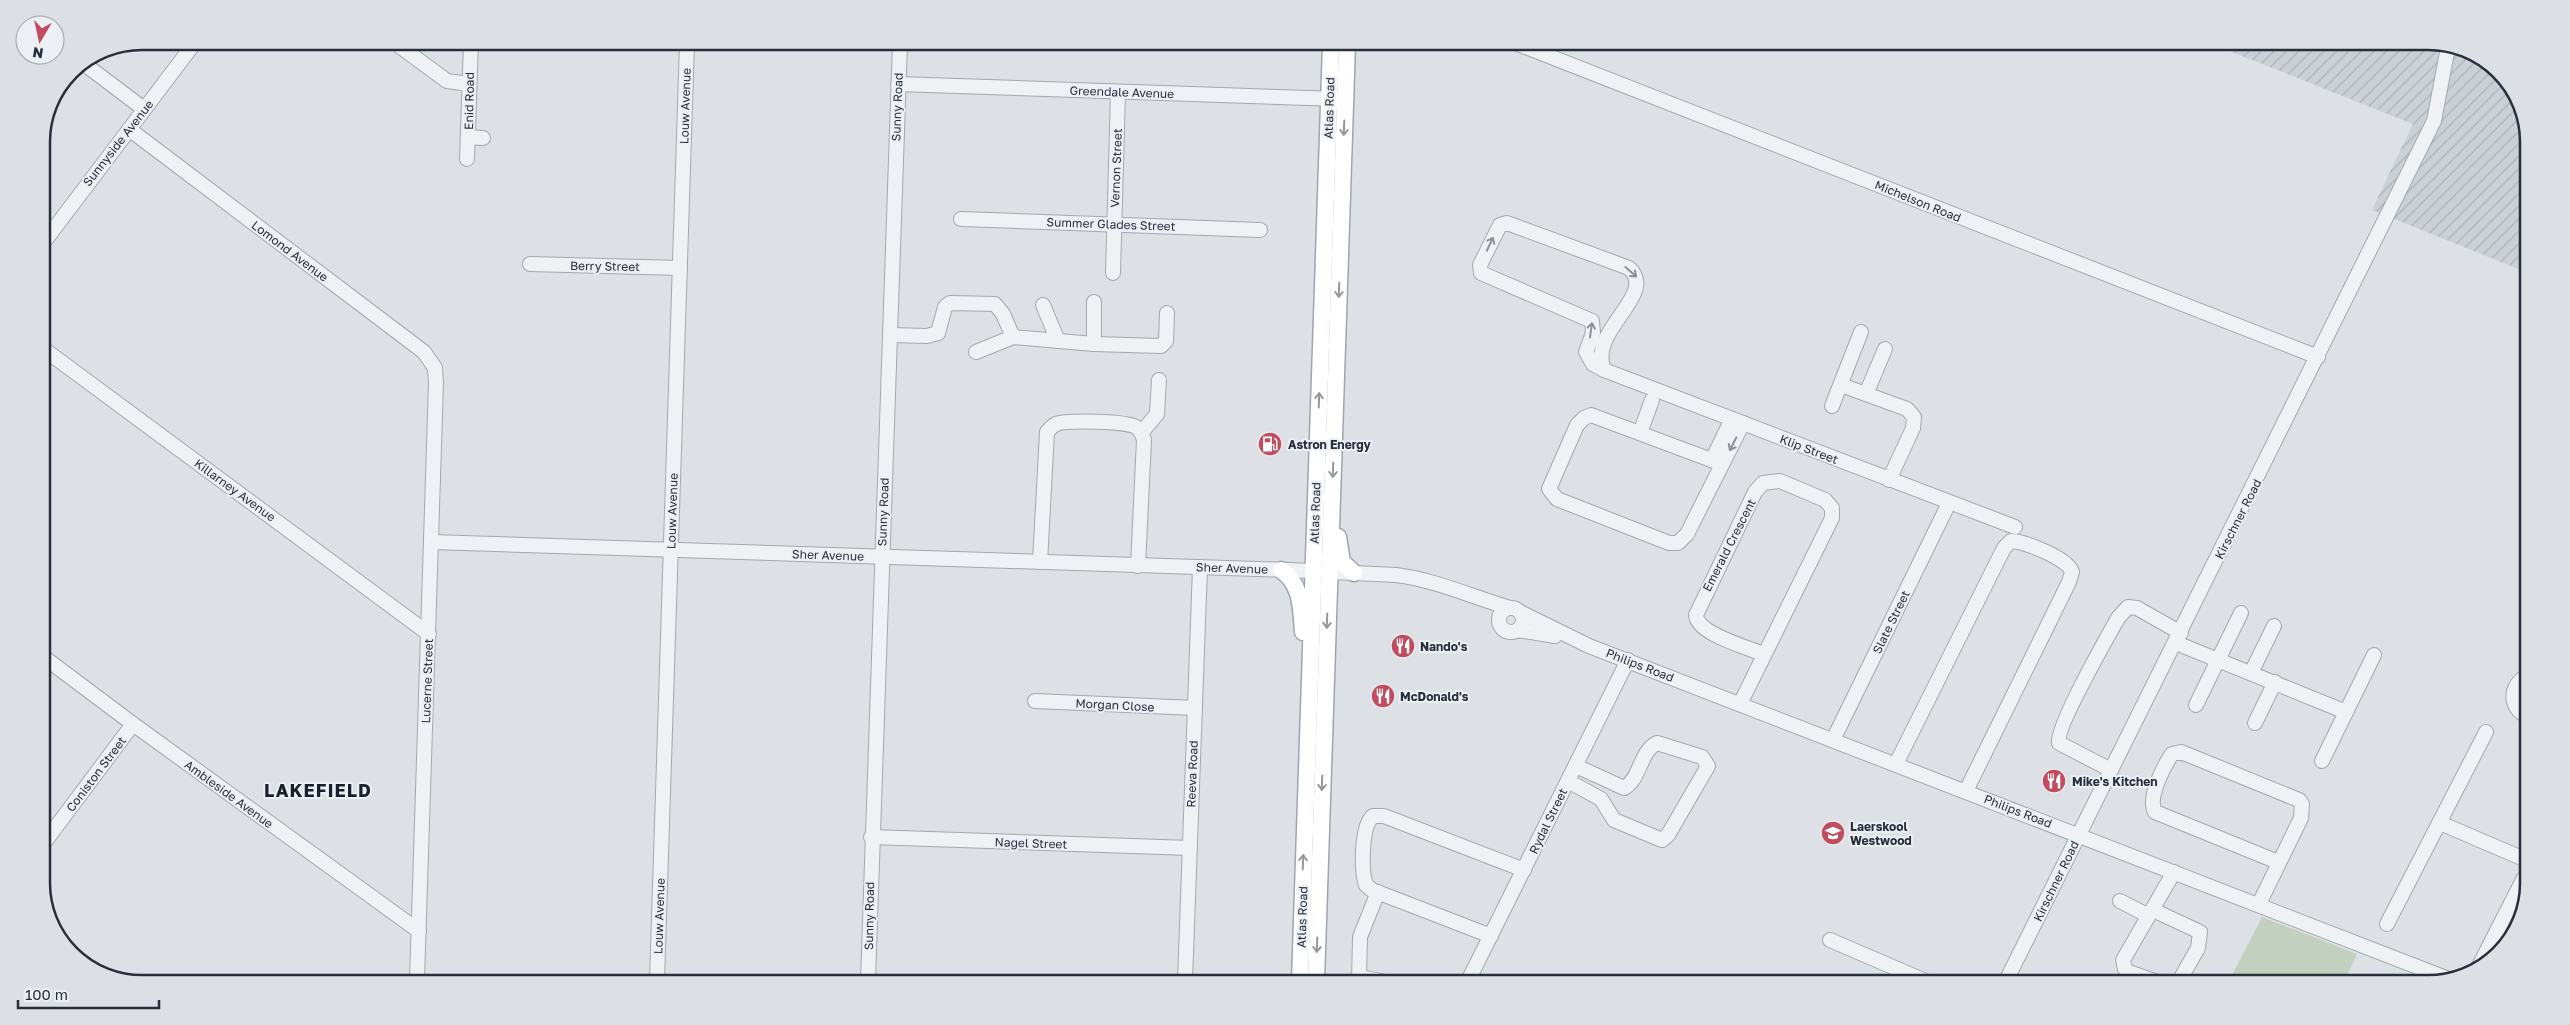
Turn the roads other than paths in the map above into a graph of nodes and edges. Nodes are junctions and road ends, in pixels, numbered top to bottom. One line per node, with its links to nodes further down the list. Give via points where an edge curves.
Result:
1 (189, 50): 15 (street, Sunnyside Avenue)
2 (405, 50): 11 (street, via 447,81)
3 (471, 50): 11 (street, Enid Road)
4 (687, 50): 25 (street, Louw Avenue)
5 (900, 50): 12 (street, Sunny Road)
6 (1332, 50): 14 (main road, Atlas Road)
7 (1346, 50): 14 (main road, Atlas Road)
8 (1533, 50): 38 (street, Michelson Road)
9 (2447, 52): 38 (street, Kirschner Road, via 2434,121)
10 (89, 68): 15 (street)
11 (469, 84): 17 (street, Enid Road)
12 (898, 84): 13 (street, Greendale Avenue); 30 (street, Sunny Road)
13 (1118, 92): 14 (street, Greendale Avenue); 21 (street, Vernon Street)
14 (1337, 99): 51 (main road, Atlas Road, one-way to 51); 61 (main road, Atlas Road, one-way to 14)
15 (144, 110): 16 (street, Sunnyside Avenue)
16 (129, 129): 23 (street, Sunnyside Avenue); 41 (street, Lomond Avenue, via 424,352 434,368)
17 (468, 137): 18 (street); 19 (street, Enid Road)
18 (484, 138)
19 (467, 159)
20 (961, 219): 21 (street, Summer Glades Street)
21 (1114, 225): 22 (street, Summer Glades Street); 26 (street, Vernon Street)
22 (1260, 230)
23 (50, 235)
24 (530, 264): 25 (street, Berry Street)
25 (680, 268): 55 (street, Louw Avenue)
26 (1113, 273)
27 (1094, 302): 34 (street)
28 (1043, 305): 33 (street)
29 (1167, 313): 34 (street, via 1166,342 1162,345)
30 (891, 331): 32 (street, via 938,332 945,307 950,303 993,304 999,306); 56 (street, Sunny Road)
31 (1862, 332): 42 (street)
32 (1013, 337): 33 (street); 36 (street)
33 (1058, 341): 34 (street)
34 (1094, 344)
35 (1885, 349): 43 (street)
36 (976, 352)
37 (50, 353): 69 (street, Killarney Avenue)
38 (2318, 357): 70 (street, Kirschner Road)
39 (1604, 370): 39 (street, one-way to 39, via 1587,356 1594,327 1589,318 1481,273 1480,265 1500,225 1507,223 1634,272 1638,278 1637,287 1626,310 1608,331 1602,350 1600,361); 46 (street, Klip Street)
40 (1159, 380): 47 (street, via 1157,414)
41 (436, 383): 54 (street, Lucerne Street)
42 (1841, 385): 43 (street); 45 (street)
43 (1866, 394): 50 (street, via 1907,410 1914,417 1913,428)
44 (1652, 400): 48 (street)
45 (1832, 406)
46 (1738, 421): 49 (street); 50 (street, Klip Street)
47 (1142, 432): 57 (street, via 1135,426 1122,423 1061,423 1049,429); 58 (street)
48 (1640, 433): 49 (street); 49 (street, via 1595,416 1584,418 1565,449 1549,489 1552,494 1557,499 1674,544 1687,534)
49 (1717, 462)
50 (1888, 480): 52 (street, Klip Street)
51 (1332, 493): 61 (main road, Atlas Road); 62 (main road, via 1340,556)
52 (1949, 503): 53 (street, Klip Street); 90 (street, Slate Street)
53 (2015, 527)
54 (432, 542): 55 (street, Sher Avenue); 69 (street, Lucerne Street)
55 (671, 551): 56 (street, Sher Avenue); 118 (street, Louw Avenue)
56 (882, 557): 57 (street, Sher Avenue); 100 (street, Sunny Road)
57 (1040, 562): 58 (street, Sher Avenue)
58 (1138, 566): 59 (street, Sher Avenue)
59 (1200, 567): 60 (street, Sher Avenue); 84 (street, Reeva Road)
60 (1281, 570): 61 (street, Sher Avenue); 78 (main road, via 1297,586)
61 (1321, 571): 62 (street, Philips Road); 78 (main road, Atlas Road); 122 (main road, Atlas Road, one-way to 122)
62 (1354, 573): 63 (street, Philips Road, via 1412,577)
63 (1441, 586): 64 (street, Philips Road); 66 (street, Philips Road, via 1483,609)
64 (1515, 610): 66 (street, via 1502,612); 68 (street, via 1523,623); 71 (street, Philips Road)
65 (2241, 613): 74 (street)
66 (1499, 622): 68 (street, via 1507,632)
67 (2274, 626): 77 (street)
68 (1518, 630): 71 (street, Philips Road, via 1539,632)
69 (429, 634): 112 (street, Lucerne Street)
70 (2178, 638): 74 (street); 94 (street, Kirschner Road); 94 (street, via 2137,608 2128,607 2118,618 2070,708 2059,734 2059,743)
71 (1590, 646): 75 (street, Philips Road)
72 (1763, 654): 72 (street, Emerald Crescent, via 1832,512 1825,500 1773,480 1763,483 1755,492 1696,616 1704,630); 82 (street, Emerald Crescent)
73 (2374, 655): 85 (street)
74 (2217, 659): 77 (street); 83 (street)
75 (1628, 660): 82 (street, Philips Road); 93 (street, Rydal Street)
76 (50, 661): 88 (street, Ambleside Avenue)
77 (2252, 673): 79 (street)
78 (1311, 681): 121 (main road, Atlas Road, one-way to 78)
79 (2275, 682): 85 (street); 87 (street)
80 (2520, 682): 86 (street, via 2513,700)
81 (1035, 701): 84 (street, Morgan Close)
82 (1740, 704): 90 (street, Philips Road)
83 (2196, 706)
84 (1195, 708): 101 (street, Reeva Road)
85 (2346, 712): 91 (street)
86 (2520, 712)
87 (2255, 723)
88 (133, 724): 99 (street, Coniston Street); 112 (street, Ambleside Avenue)
89 (2486, 732): 97 (street)
90 (1833, 740): 92 (street, Philips Road)
91 (2322, 761)
92 (1896, 764): 96 (street, Philips Road); 96 (street, via 2004,548 2011,541 2020,542 2068,564 2071,577)
93 (1576, 766): 95 (street, Rydal Street); 95 (street, via 1624,788 1657,743 1702,757 1708,766 1662,840 1614,820 1602,799)
94 (2111, 770): 98 (street, Kirschner Road)
95 (1568, 781): 104 (street, Rydal Street)
96 (1966, 791): 98 (street, Philips Road)
97 (2440, 822): 102 (street); 111 (street)
98 (2079, 835): 105 (street, Philips Road); 126 (street, Kirschner Road)
99 (50, 836)
100 (871, 837): 101 (street, Nagel Street); 119 (street, Sunny Road)
101 (1190, 848): 120 (street, Reeva Road)
102 (2520, 857)
103 (2278, 862): 103 (street, via 2156,812 2152,803 2172,754 2181,752 2299,800 2302,804 2301,818); 109 (street)
104 (1524, 870): 107 (street, via 1378,815 1368,821 1364,841 1364,881); 113 (street, Rydal Street)
105 (2174, 872): 109 (street, Philips Road); 110 (street)
106 (2520, 886): 115 (street)
107 (1378, 892): 113 (street); 123 (street, via 1360,937)
108 (2120, 901): 110 (street)
109 (2259, 904): 116 (street, Philips Road)
110 (2150, 913): 127 (street, via 2125,954 2123,964 2129,972); 128 (street, via 2200,932 2198,948)
111 (2387, 924)
112 (419, 931): 117 (street, Lucerne Street)
113 (1491, 936): 124 (street, Rydal Street)
114 (1830, 940): 125 (street)
115 (2484, 956)
116 (2437, 974)
117 (417, 975)
118 (656, 975)
119 (868, 975)
120 (1185, 975)
121 (1300, 975)
122 (1316, 975)
123 (1359, 975)
124 (1472, 975)
125 (1911, 975)
126 (2009, 975)
127 (2137, 975)
128 (2183, 975)

